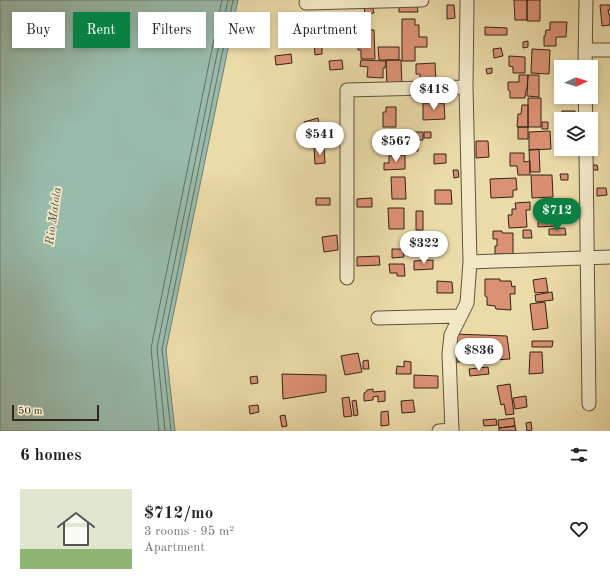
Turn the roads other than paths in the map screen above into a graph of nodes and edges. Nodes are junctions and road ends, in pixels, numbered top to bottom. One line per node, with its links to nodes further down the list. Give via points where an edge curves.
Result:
1 (422, 0): 4 (street)
2 (467, 0): 8 (street)
3 (586, 0): 5 (street)
4 (306, 3)
5 (585, 50): 6 (street); 7 (street)
6 (610, 50)
7 (585, 60)
8 (466, 88): 12 (street); 13 (street, via 347,90)
9 (586, 156): 11 (street)
10 (610, 257): 11 (street)
11 (586, 258): 12 (street); 16 (street)
12 (470, 262): 14 (street, via 467,303)
13 (347, 278)
14 (460, 316): 15 (street); 17 (street, via 451,335 449,354)
15 (378, 318)
16 (589, 404)
17 (448, 431)

